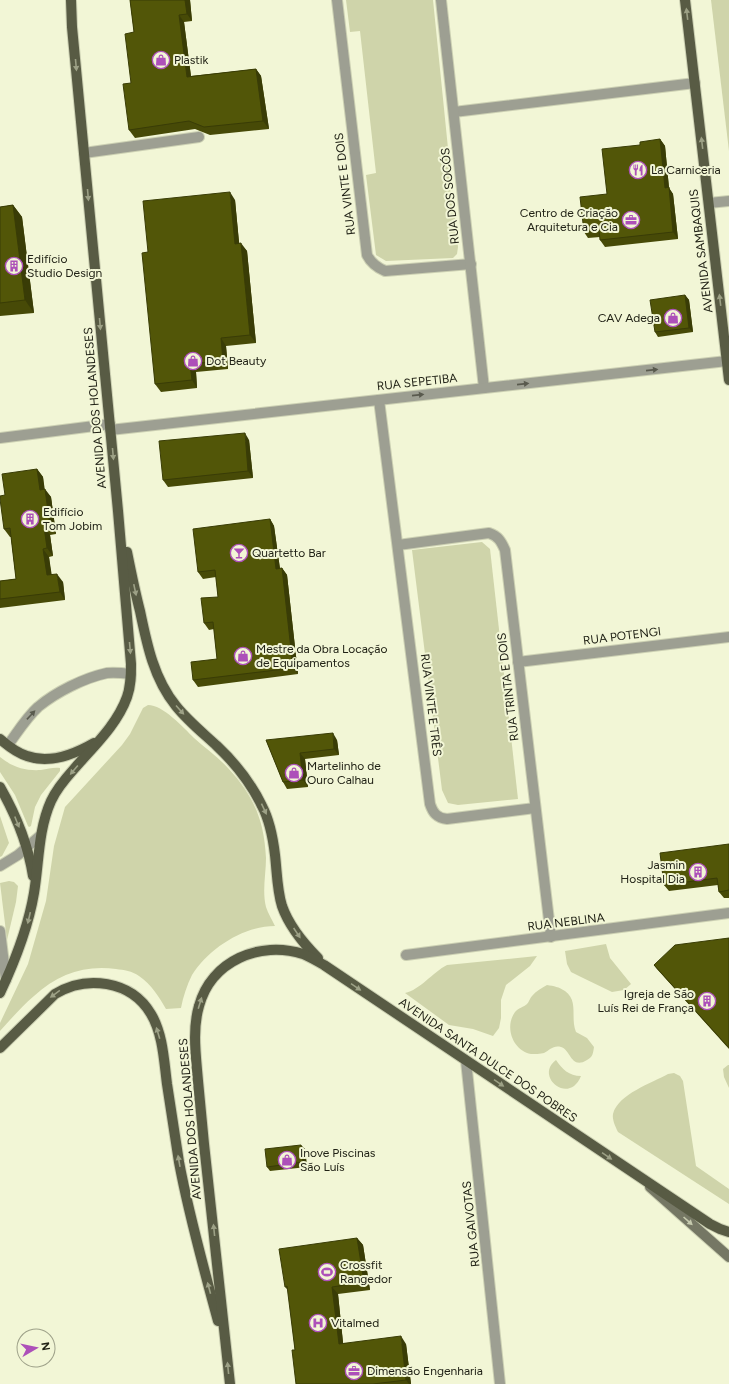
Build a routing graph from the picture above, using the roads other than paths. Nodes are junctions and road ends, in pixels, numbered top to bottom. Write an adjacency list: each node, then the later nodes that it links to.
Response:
1 (70, 0): 8 (main road, AVENIDA DOS HOLANDESES, one-way to 8)
2 (337, 0): 11 (street, RUA VINTE E DOIS)
3 (442, 0): 6 (street, RUA DOS SOCÓS)
4 (685, 0): 5 (main road, AVENIDA SAMBAQUIS, one-way to 4)
5 (695, 82): 6 (street); 10 (main road, AVENIDA SAMBAQUIS, one-way to 5)
6 (454, 112): 11 (street, RUA DOS SOCÓS)
7 (199, 137): 8 (street)
8 (84, 153): 16 (main road, AVENIDA DOS HOLANDESES, one-way to 16)
9 (729, 201): 10 (street)
10 (708, 203): 12 (main road, AVENIDA SAMBAQUIS, one-way to 10)
11 (471, 264): 14 (street, RUA DOS SOCÓS)
12 (727, 361): 13 (main road, AVENIDA SAMBAQUIS); 14 (street, RUA SEPETIBA, one-way to 12)
13 (729, 380)
14 (484, 388): 15 (street, RUA SEPETIBA, one-way to 14)
15 (379, 400): 16 (street, RUA SEPETIBA); 19 (street, RUA VINTE E TRÊS)
16 (110, 427): 17 (street, RUA SEPETIBA); 18 (main road, AVENIDA DOS HOLANDESES, one-way to 18)
17 (0, 438)
18 (118, 511): 22 (main road, AVENIDA DOS HOLANDESES, one-way to 22); 35 (main road, one-way to 35)
19 (398, 545): 21 (street, RUA TRINTA E DOIS); 26 (street, RUA VINTE E TRÊS)
20 (729, 636): 21 (street, RUA POTENGI)
21 (518, 662): 26 (street, RUA TRINTA E DOIS)
22 (131, 674): 23 (main road, AVENIDA DOS HOLANDESES); 24 (street, one-way to 22)
23 (99, 740): 24 (main road); 27 (main road, AVENIDA DOS HOLANDESES, one-way to 27)
24 (4, 742)
25 (0, 787): 28 (main road, one-way to 28)
26 (535, 808): 33 (street, RUA TRINTA E DOIS)
27 (41, 835): 28 (street); 30 (main road, AVENIDA DOS HOLANDESES)
28 (27, 848): 29 (street); 30 (main road)
29 (0, 866)
30 (34, 894): 36 (main road, AVENIDA DOS HOLANDESES, one-way to 36)
31 (729, 913): 33 (street, RUA NEBLINA)
32 (0, 931): 36 (street)
33 (551, 937): 34 (street, RUA NEBLINA)
34 (406, 955)
35 (324, 965): 39 (main road, AVENIDA SANTA DULCE DOS POBRES, one-way to 39); 43 (main road, AVENIDA DOS HOLANDESES, one-way to 35)
36 (6, 980): 37 (main road, AVENIDA DOS HOLANDESES)
37 (0, 993)
38 (0, 1048): 43 (main road, one-way to 38)
39 (466, 1061): 40 (main road, AVENIDA SANTA DULCE DOS POBRES, one-way to 40); 45 (street, RUA GAIVOTAS)
40 (638, 1177): 41 (main road, AVENIDA SANTA DULCE DOS POBRES); 42 (main road, AVENIDA SANTA DULCE DOS POBRES, one-way to 42)
41 (729, 1232)
42 (729, 1257)
43 (227, 1352): 44 (main road, AVENIDA DOS HOLANDESES, one-way to 43)
44 (230, 1384)
45 (500, 1384)

